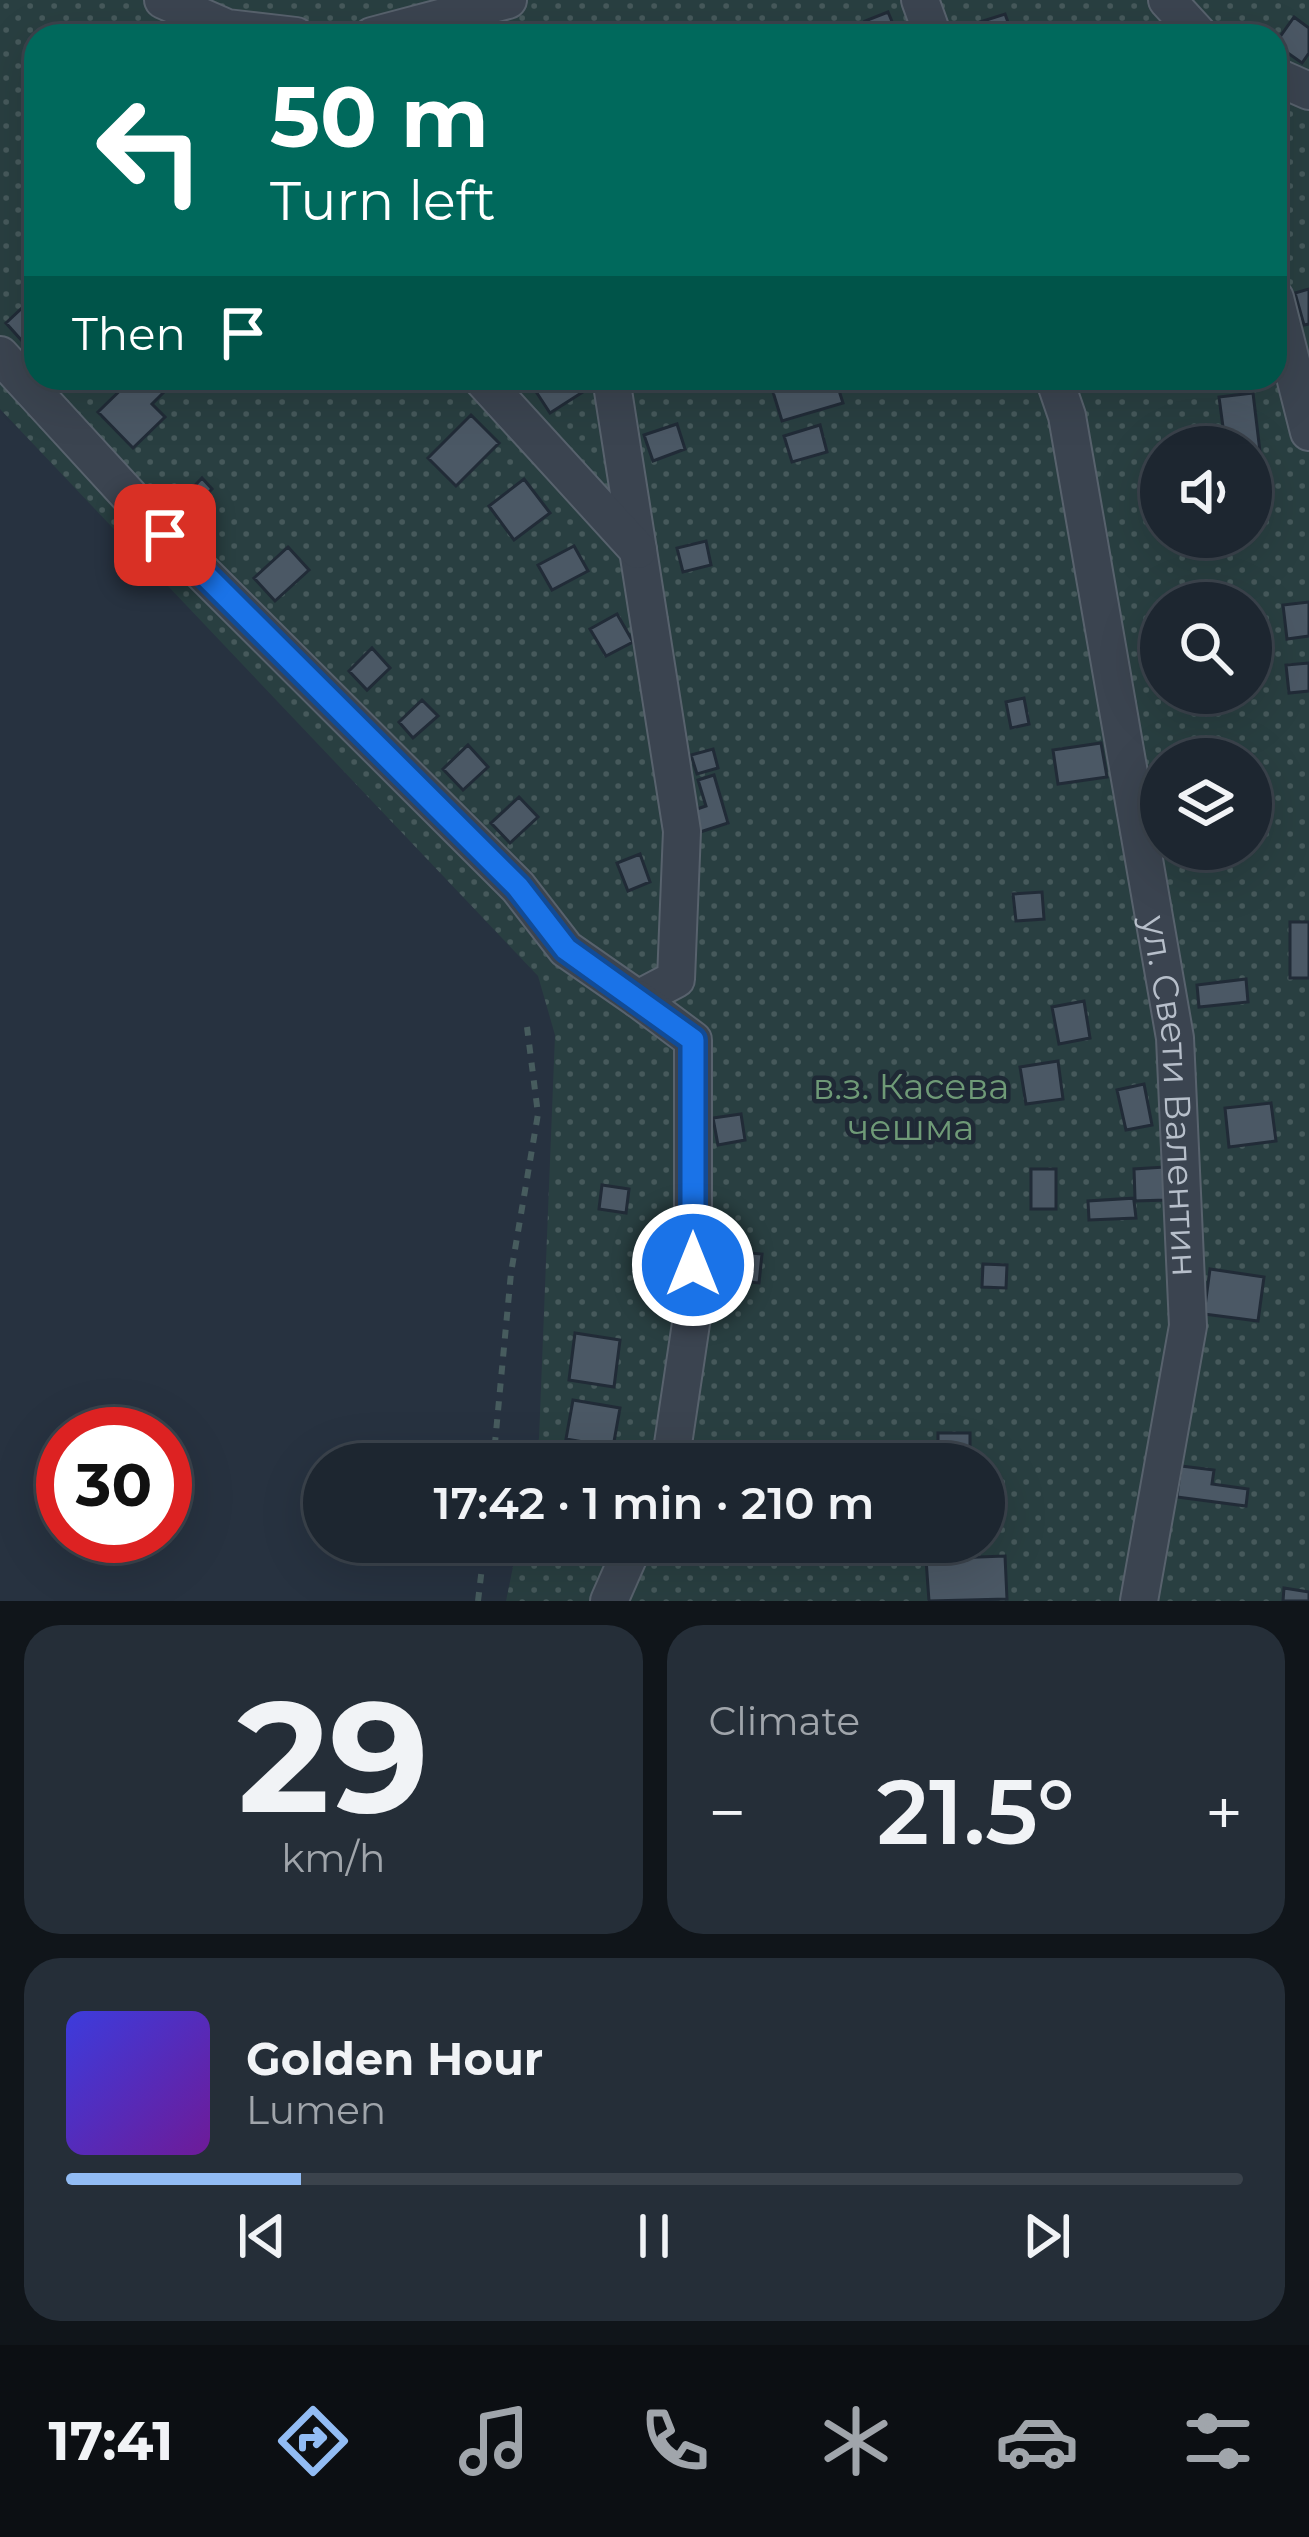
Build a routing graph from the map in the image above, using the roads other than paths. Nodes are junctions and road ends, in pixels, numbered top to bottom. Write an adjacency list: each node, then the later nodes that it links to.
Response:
1 (163, 0): 4 (street)
2 (508, 0): 5 (street)
3 (1167, 0): 6 (street)
4 (218, 24)
5 (417, 24)
6 (1189, 24)
7 (1287, 345): 14 (street)
8 (0, 355): 9 (street)
9 (24, 381)
10 (32, 390): 16 (street)
11 (493, 390): 15 (street)
12 (613, 390): 15 (street)
13 (1058, 390): 20 (street, ул. Свети Валентин)
14 (1309, 432)
15 (638, 550): 16 (street)
16 (638, 998): 17 (street)
17 (673, 1443)
18 (626, 1563): 19 (street)
19 (609, 1601)
20 (1139, 1601)

